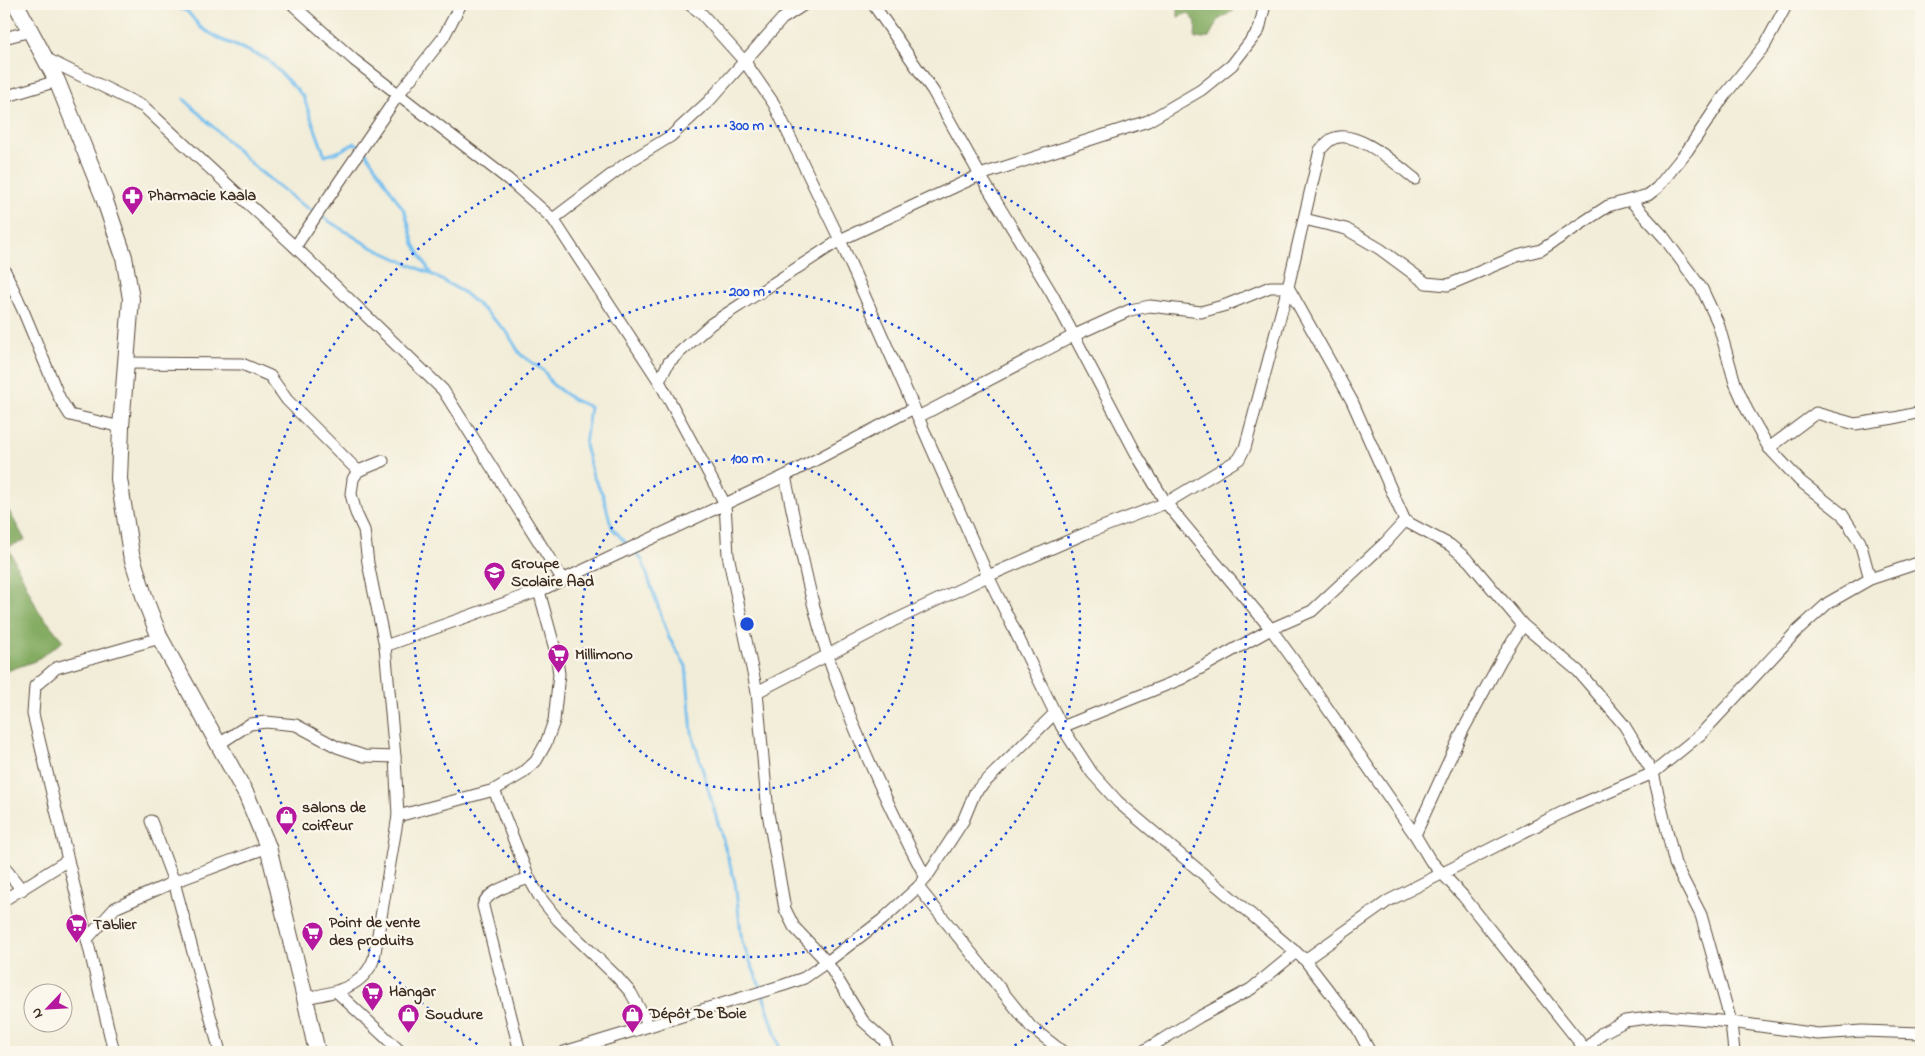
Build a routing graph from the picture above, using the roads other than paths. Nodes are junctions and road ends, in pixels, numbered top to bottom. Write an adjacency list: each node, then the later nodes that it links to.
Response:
1 (16, 4): 9 (highway)
2 (292, 4): 14 (street)
3 (461, 4): 14 (street)
4 (689, 4): 12 (street)
5 (805, 4): 12 (street)
6 (873, 4): 16 (street)
7 (1265, 4): 16 (street)
8 (1787, 4): 18 (street)
9 (31, 31): 10 (street); 11 (highway)
10 (4, 38)
11 (45, 58): 13 (highway); 22 (street)
12 (745, 62): 19 (street); 21 (street)
13 (57, 81): 15 (street); 26 (highway)
14 (398, 95): 19 (street); 22 (street)
15 (4, 97)
16 (980, 175): 21 (street); 25 (street)
17 (1415, 179): 20 (street)
18 (1631, 201): 20 (street); 31 (street)
19 (553, 219): 27 (street)
20 (1304, 219): 24 (street)
21 (840, 240): 27 (street); 28 (street)
22 (295, 247): 41 (street)
23 (4, 269): 30 (street)
24 (1288, 287): 25 (street); 35 (street); 37 (street)
25 (1075, 335): 28 (street); 35 (street)
26 (126, 363): 30 (highway); 33 (street)
27 (659, 381): 36 (street)
28 (916, 412): 34 (street); 39 (street)
29 (1921, 412): 31 (street)
30 (122, 427): 45 (highway)
31 (1770, 448): 40 (street)
32 (383, 461): 33 (street)
33 (358, 471): 46 (street)
34 (785, 476): 36 (street); 47 (street)
35 (1166, 503): 39 (street); 44 (street)
36 (725, 504): 41 (street); 48 (street)
37 (1406, 521): 43 (street); 44 (street)
38 (1921, 562): 40 (street)
39 (988, 576): 47 (street); 49 (street)
40 (1870, 579): 53 (street)
41 (564, 580): 42 (street)
42 (539, 591): 46 (street); 54 (street)
43 (1524, 625): 53 (street); 57 (street)
44 (1270, 629): 50 (street); 57 (street)
45 (160, 638): 51 (highway); 59 (street)
46 (385, 646): 52 (street)
47 (828, 655): 48 (street); 64 (street)
48 (757, 692): 69 (street)
49 (1055, 713): 50 (street); 64 (street)
50 (1062, 727): 68 (street)
51 (219, 744): 52 (street); 58 (highway)
52 (396, 757): 55 (street)
53 (1653, 773): 61 (street); 72 (street)
54 (494, 790): 55 (street); 62 (street)
55 (398, 816): 70 (street)
56 (151, 821): 63 (street)
57 (1415, 835): 61 (street)
58 (268, 847): 63 (street); 71 (highway)
59 (68, 860): 65 (street); 67 (street)
60 (4, 868): 65 (street)
61 (1442, 874): 68 (street); 75 (street)
62 (529, 878): 73 (street); 80 (street)
63 (174, 882): 67 (street); 77 (street)
64 (922, 882): 69 (street); 83 (street)
65 (22, 890): 66 (street)
66 (4, 900)
67 (87, 939): 76 (street)
68 (1301, 956): 84 (street); 85 (street)
69 (827, 962): 73 (street); 82 (street)
70 (337, 992): 71 (street); 79 (street)
71 (306, 998): 78 (highway)
72 (1731, 1022): 74 (street); 75 (street); 86 (street)
73 (649, 1026): 81 (street)
74 (1921, 1033)
75 (1585, 1051)
76 (114, 1052)
77 (220, 1052)
78 (317, 1052)
79 (401, 1052)
80 (520, 1052)
81 (564, 1052)
82 (889, 1052)
83 (1063, 1052)
84 (1142, 1052)
85 (1370, 1052)
86 (1734, 1052)

